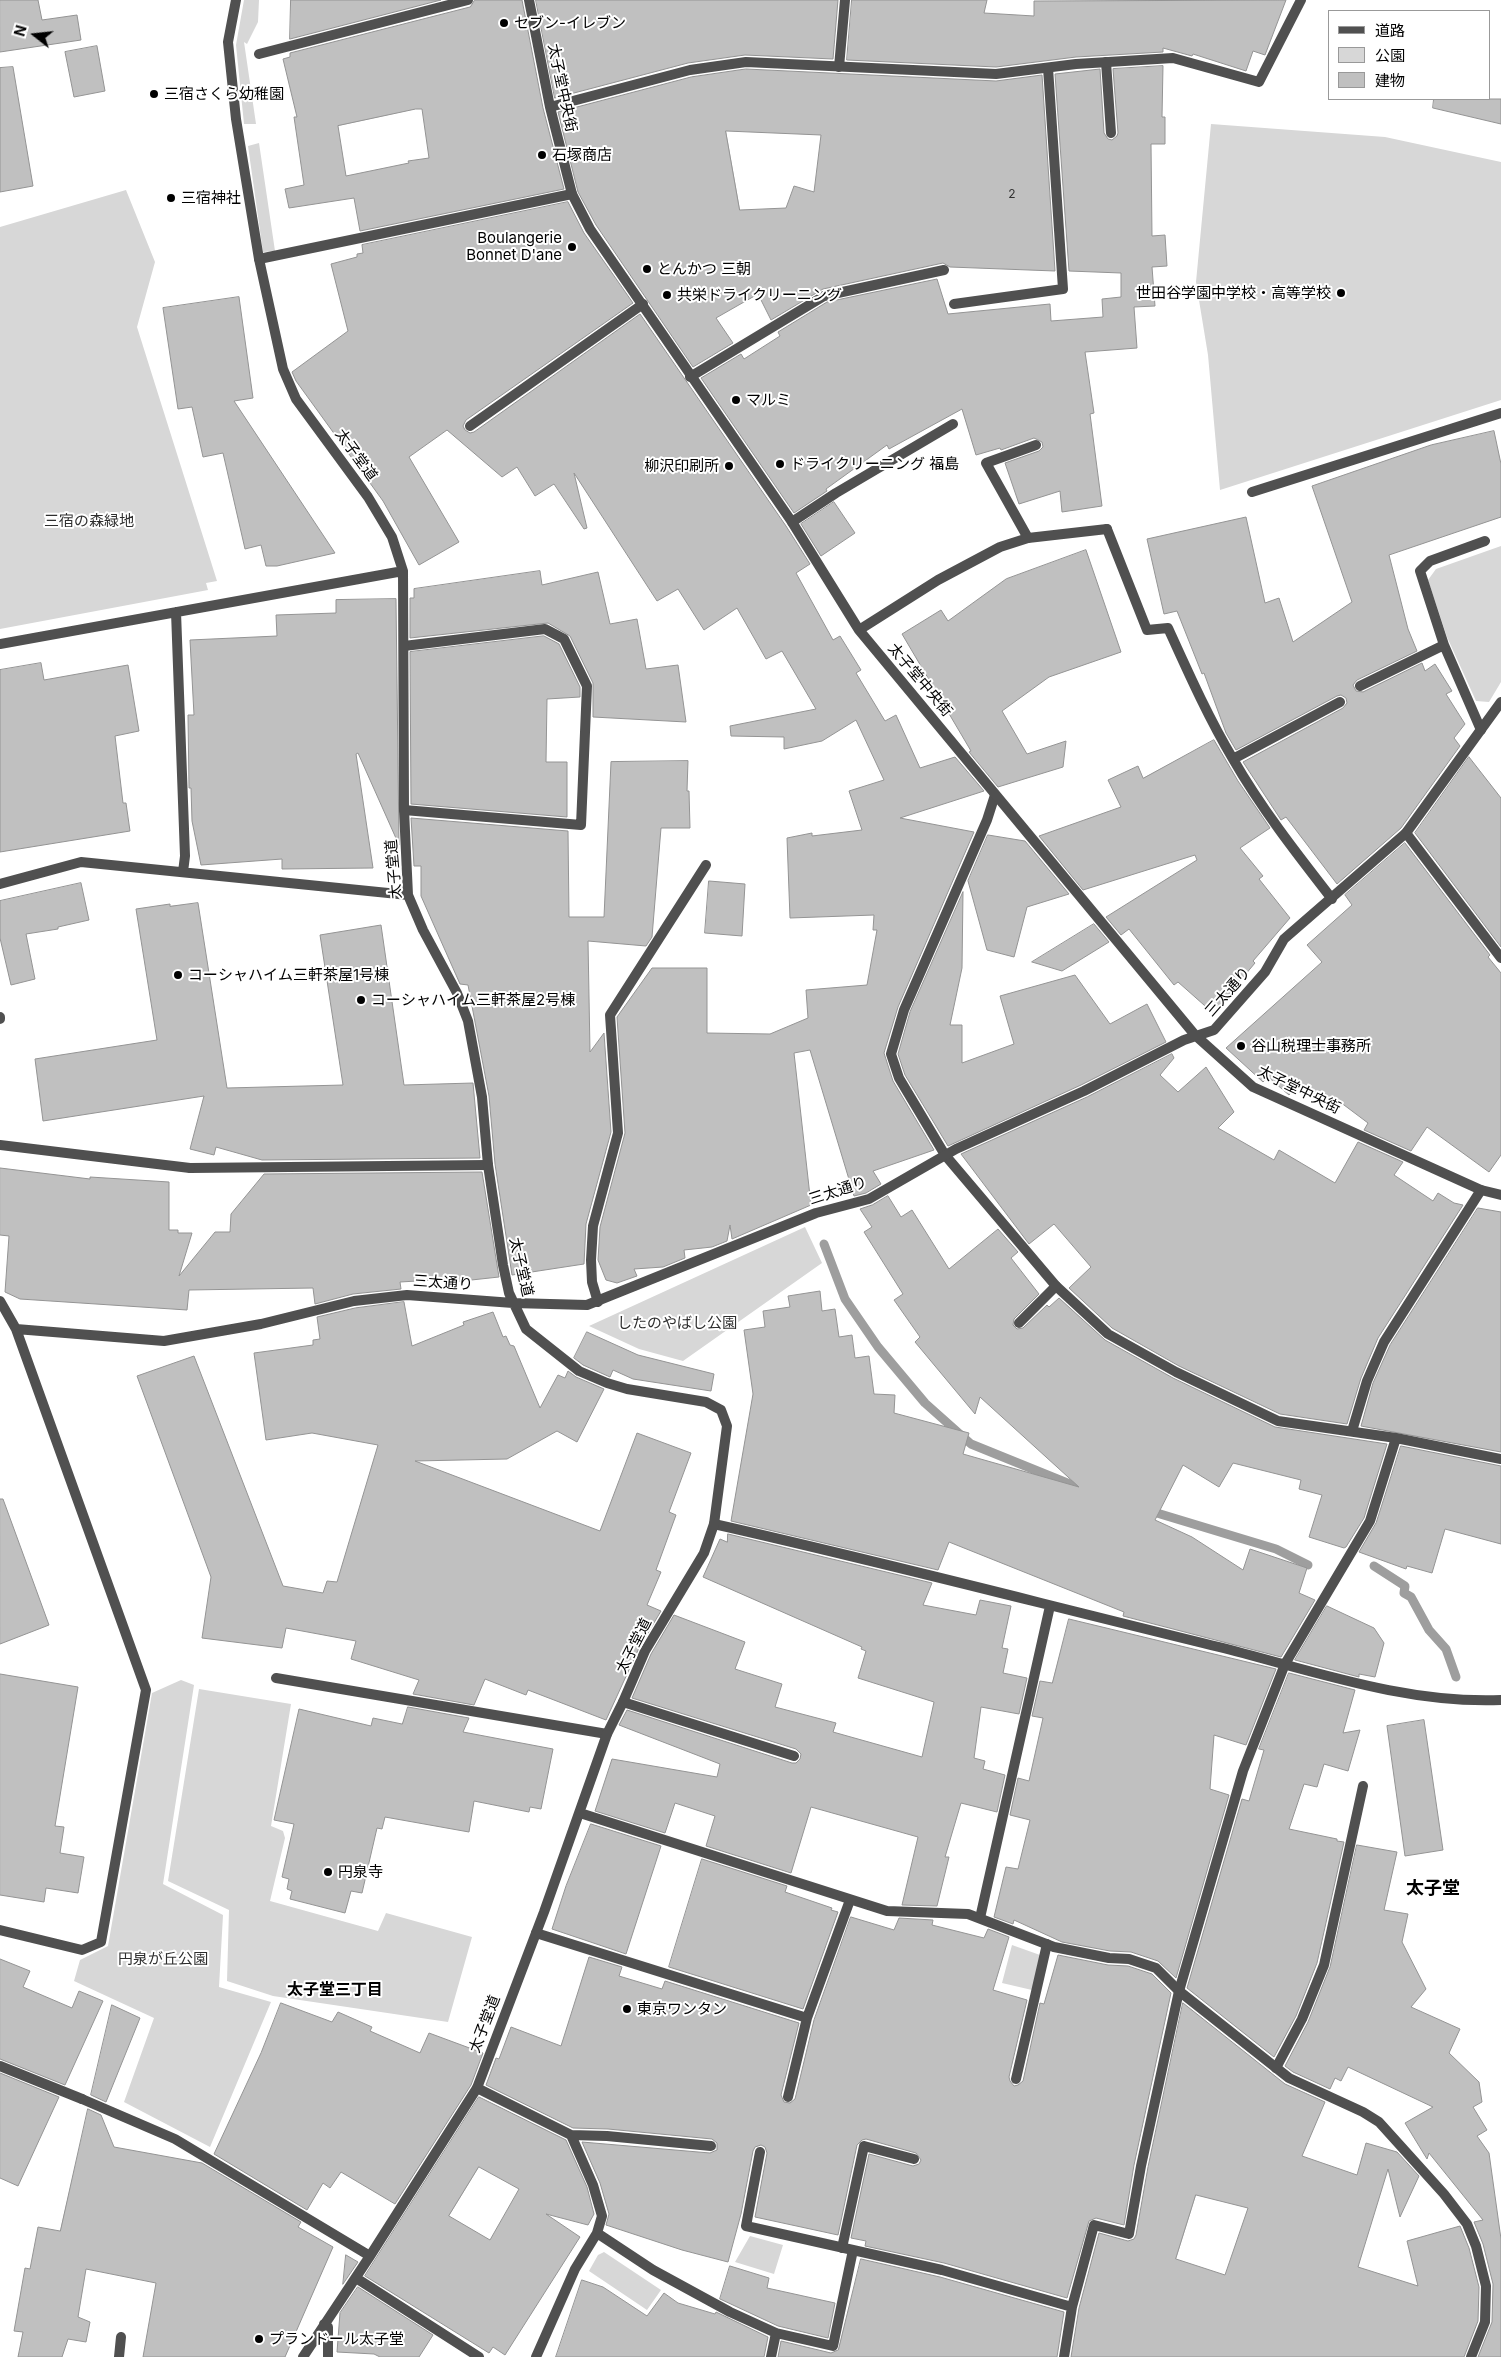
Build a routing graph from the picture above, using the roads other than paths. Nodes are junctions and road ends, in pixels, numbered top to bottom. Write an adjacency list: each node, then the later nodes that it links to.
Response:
1 (236, 0): 13 (street, 太子堂道)
2 (468, 0): 6 (street)
3 (528, 0): 10 (street, 太子堂中央街)
4 (845, 0): 8 (street)
5 (1301, 0): 7 (street)
6 (258, 54)
7 (1106, 62): 9 (street); 11 (street)
8 (839, 67): 9 (street); 10 (street)
9 (1048, 68): 16 (street)
10 (550, 107): 12 (street, 太子堂中央街)
11 (1111, 133)
12 (572, 194): 13 (street); 15 (street, 太子堂中央街)
13 (259, 259): 26 (street, 太子堂道)
14 (944, 270): 17 (street)
15 (643, 304): 17 (street, 太子堂中央街); 20 (street)
16 (954, 304)
17 (690, 377): 23 (street, 太子堂中央街)
18 (1501, 413): 22 (street)
19 (953, 424): 23 (street)
20 (470, 426)
21 (1036, 445): 24 (street)
22 (1252, 492)
23 (792, 522): 28 (street, 太子堂中央街)
24 (1028, 538): 28 (street); 36 (street)
25 (1485, 541): 30 (street)
26 (403, 571): 27 (street); 31 (street, 太子堂道)
27 (176, 612): 29 (street); 41 (street)
28 (859, 630): 37 (street, 太子堂中央街)
29 (0, 644)
30 (1444, 645): 32 (street); 35 (street)
31 (404, 646): 38 (street, 太子堂道); 38 (street)
32 (1360, 686)
33 (1340, 702): 36 (street)
34 (1501, 702): 35 (street, 三太通り)
35 (1481, 730): 39 (street, 三太通り)
36 (1233, 759): 44 (street)
37 (995, 795): 46 (street, 太子堂中央街); 48 (street)
38 (404, 810): 43 (street, 太子堂道)
39 (1406, 833): 44 (street, 三太通り); 45 (street)
40 (706, 864): 54 (street)
41 (183, 872): 42 (street); 43 (street)
42 (0, 884)
43 (408, 895): 49 (street, 太子堂道)
44 (1332, 899): 46 (street, 三太通り)
45 (1501, 958)
46 (1195, 1035): 48 (street, 三太通り); 50 (street, 太子堂中央街)
47 (0, 1145): 49 (street)
48 (946, 1155): 52 (street); 54 (street, 三太通り)
49 (488, 1165): 55 (street, 太子堂道)
50 (1481, 1190): 51 (street, 太子堂中央街); 58 (street)
51 (1501, 1195)
52 (1056, 1286): 56 (street); 58 (street)
53 (0, 1300): 57 (street)
54 (598, 1302): 55 (street, 三太通り)
55 (513, 1303): 57 (street, 三太通り); 61 (street, 太子堂道)
56 (1018, 1323)
57 (16, 1329): 73 (street)
58 (1352, 1432): 59 (street)
59 (1396, 1438): 60 (street); 63 (street)
60 (1501, 1459)
61 (714, 1524): 62 (street); 66 (street, 太子堂道)
62 (1050, 1606): 63 (street); 72 (street)
63 (1285, 1664): 65 (street); 76 (street)
64 (276, 1678): 67 (street)
65 (1501, 1700)
66 (623, 1702): 67 (street, 太子堂道); 68 (street)
67 (607, 1734): 70 (street, 太子堂道)
68 (794, 1756)
69 (1363, 1786): 79 (street)
70 (580, 1812): 71 (street); 74 (street, 太子堂道)
71 (850, 1900): 72 (street); 77 (street)
72 (980, 1918): 75 (street)
73 (0, 1930)
74 (536, 1933): 77 (street); 81 (street, 太子堂道)
75 (1047, 1944): 76 (street); 80 (street)
76 (1179, 1991): 79 (street); 92 (street)
77 (807, 2018): 82 (street)
78 (0, 2066): 90 (street)
79 (1276, 2068): 103 (street)
80 (1016, 2079)
81 (477, 2088): 83 (street); 90 (street, 太子堂道)
82 (788, 2096)
83 (571, 2135): 84 (street); 87 (street)
84 (711, 2146)
85 (760, 2152): 88 (street)
86 (914, 2159): 88 (street)
87 (597, 2233): 94 (street); 100 (street)
88 (842, 2248): 89 (street)
89 (853, 2250): 92 (street); 94 (street)
90 (370, 2256): 91 (street, 太子堂道)
91 (356, 2278): 93 (street, 太子堂道); 99 (street)
92 (1072, 2307): 102 (street)
93 (324, 2324): 97 (street, 太子堂道); 98 (street)
94 (776, 2333): 101 (street)
95 (121, 2336): 96 (street)
96 (119, 2357)
97 (303, 2357)
98 (328, 2357)
99 (479, 2357)
100 (536, 2357)
101 (771, 2357)
102 (1064, 2357)
103 (1471, 2357)

